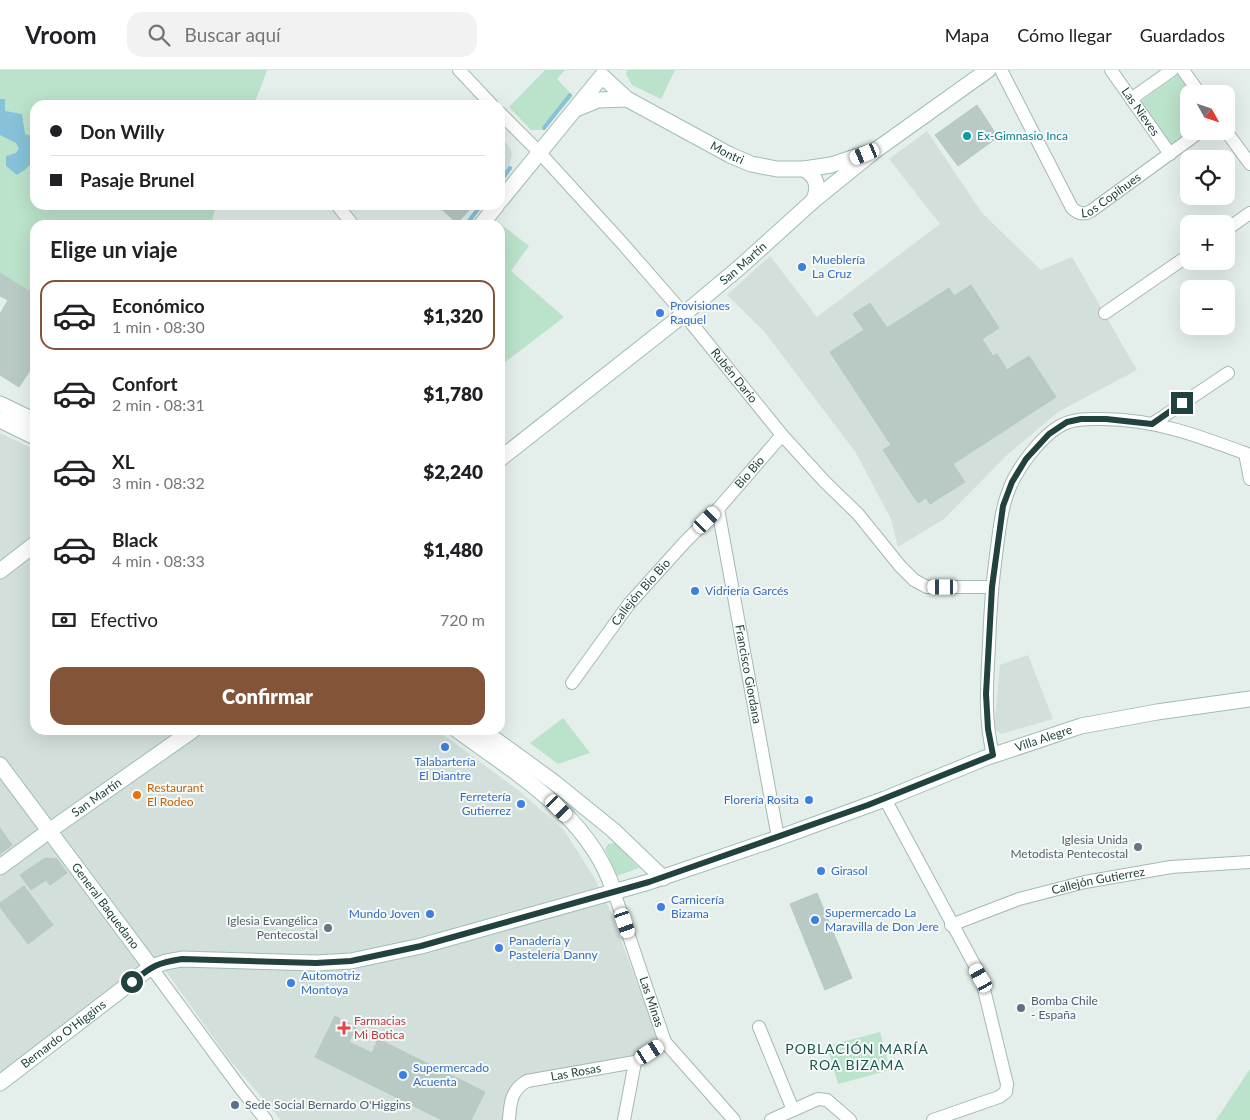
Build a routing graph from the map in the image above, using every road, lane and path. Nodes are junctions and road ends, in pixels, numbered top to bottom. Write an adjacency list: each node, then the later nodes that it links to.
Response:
1 (459, 70): 11 (street)
2 (988, 70): 16 (main road, San Martín)
3 (1001, 70): 18 (street, Los Copihues)
4 (1111, 70): 10 (street, Las Nieves)
5 (1172, 70): 10 (street)
6 (1183, 70): 8 (street)
7 (602, 72): 9 (main road, Montri); 12 (main road)
8 (1194, 85)
9 (627, 99): 12 (main road); 20 (main road, Montri)
10 (1131, 99): 18 (street, Las Nieves)
11 (487, 100)
12 (575, 109): 17 (main road)
13 (505, 118): 17 (street, Rubén Darío)
14 (1189, 140): 18 (street, Los Copihues)
15 (1233, 140): 19 (street)
16 (876, 150): 20 (main road, Montri); 22 (main road, San Martín)
17 (539, 152): 21 (main road); 31 (street, Rubén Darío)
18 (1170, 154)
19 (1250, 164)
20 (804, 169): 22 (main road)
21 (505, 195)
22 (813, 201): 31 (main road, San Martín)
23 (341, 210): 26 (street)
24 (493, 210): 27 (main road)
25 (1250, 213): 28 (street)
26 (349, 220)
27 (485, 220)
28 (1235, 224)
29 (1180, 261): 30 (street)
30 (1105, 313)
31 (684, 314): 38 (street, Rubén Darío); 40 (main road, San Martín)
32 (1228, 373): 36 (street)
33 (0, 404): 34 (main road)
34 (30, 419)
35 (0, 420): 37 (main road)
36 (1152, 424): 39 (street); 45 (street)
37 (30, 435)
38 (782, 435): 42 (street, Bio Bio); 45 (street, Rubén Darío)
39 (1247, 454): 41 (street)
40 (505, 455)
41 (1250, 479)
42 (718, 509): 46 (street, Callejón Bio Bio); 56 (street, Francisco Giordana)
43 (30, 548): 44 (main road)
44 (0, 571)
45 (992, 587): 51 (street)
46 (572, 683)
47 (1250, 699): 51 (main road, Villa Alegre)
48 (186, 735): 55 (main road, San Martín)
49 (464, 735): 57 (main road)
50 (489, 735): 54 (main road)
51 (993, 755): 53 (main road, Villa Alegre)
52 (0, 765): 55 (main road, General Baquedano)
53 (885, 799): 56 (main road, Villa Alegre); 62 (street)
54 (613, 830): 57 (main road); 60 (main road)
55 (49, 831): 59 (main road, San Martín); 63 (main road, General Baquedano)
56 (778, 838): 60 (main road, Villa Alegre)
57 (592, 847): 61 (main road)
58 (1250, 862): 62 (street, Callejón Gutierrez)
59 (0, 867)
60 (663, 878): 61 (main road, Villa Alegre)
61 (614, 892): 63 (main road, Villa Alegre); 65 (street, Las Minas)
62 (951, 925): 69 (street)
63 (151, 967): 67 (main road, Bernardo O'Higgins); 70 (street, General Baquedano)
64 (759, 1027): 68 (street)
65 (665, 1042): 66 (street, Las Rosas); 73 (street, Las Minas)
66 (635, 1062): 71 (street, Las Rosas); 72 (street)
67 (0, 1083)
68 (794, 1110): 74 (street); 75 (street)
69 (949, 1118): 76 (street)
70 (266, 1120)
71 (509, 1120)
72 (624, 1120)
73 (734, 1120)
74 (771, 1120)
75 (850, 1120)
76 (933, 1120)

